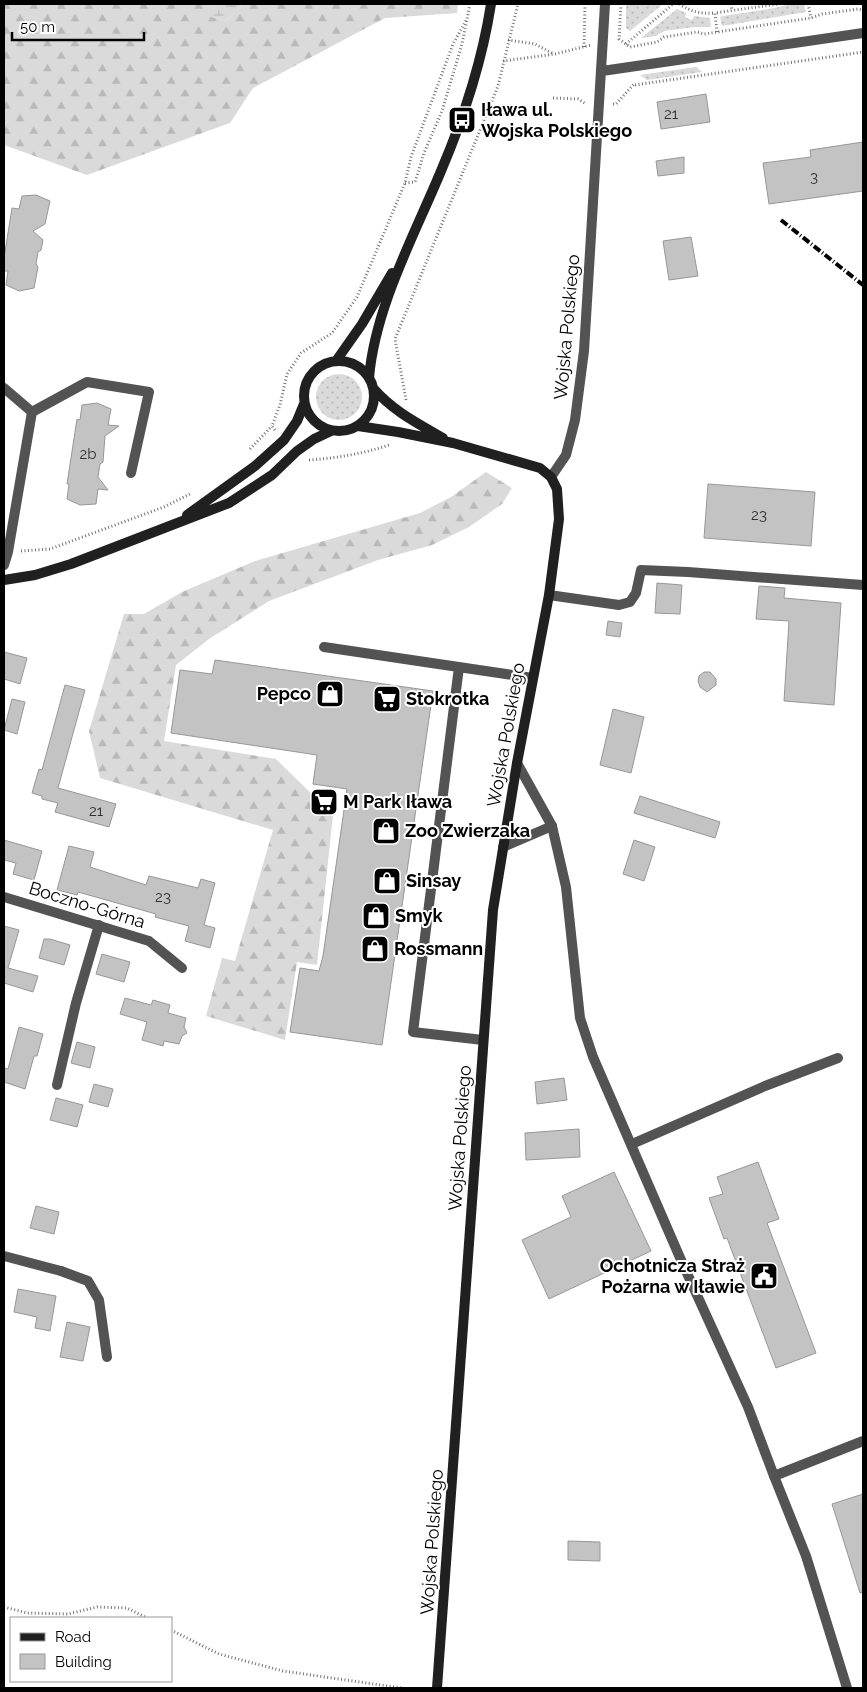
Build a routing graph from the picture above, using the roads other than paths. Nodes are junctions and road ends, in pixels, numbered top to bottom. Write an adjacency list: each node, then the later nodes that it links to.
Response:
1 (491, 4): 5 (street)
2 (605, 4): 4 (street, Wojska Polskiego)
3 (863, 32): 4 (street)
4 (602, 71): 15 (street, Wojska Polskiego)
5 (403, 255): 6 (street); 7 (street)
6 (336, 361): 7 (street); 9 (street)
7 (371, 383): 11 (street); 13 (street)
8 (4, 388): 10 (street)
9 (304, 404): 12 (street); 16 (street)
10 (32, 412): 14 (street); 17 (street)
11 (358, 426): 12 (street); 13 (street)
12 (331, 431): 16 (street)
13 (453, 443): 15 (street)
14 (131, 473)
15 (551, 477): 20 (street, Wojska Polskiego)
16 (176, 523): 18 (street)
17 (4, 565)
18 (4, 580)
19 (863, 585): 20 (street)
20 (549, 595): 23 (street, Wojska Polskiego)
21 (324, 646): 22 (street)
22 (458, 667): 23 (street); 30 (street)
23 (533, 678): 24 (street, Wojska Polskiego)
24 (517, 763): 25 (street); 26 (street, Wojska Polskiego)
25 (552, 826): 26 (street); 33 (street)
26 (503, 847): 30 (street, Wojska Polskiego)
27 (4, 897): 28 (street, Boczno-Górna)
28 (99, 925): 29 (street, Boczno-Górna); 32 (street)
29 (182, 968)
30 (483, 1040): 38 (street, Wojska Polskiego)
31 (838, 1058): 33 (street)
32 (57, 1084)
33 (632, 1144): 37 (street)
34 (4, 1256): 35 (street)
35 (107, 1357)
36 (863, 1441): 37 (street)
37 (774, 1476): 39 (street)
38 (436, 1688)
39 (846, 1688)

